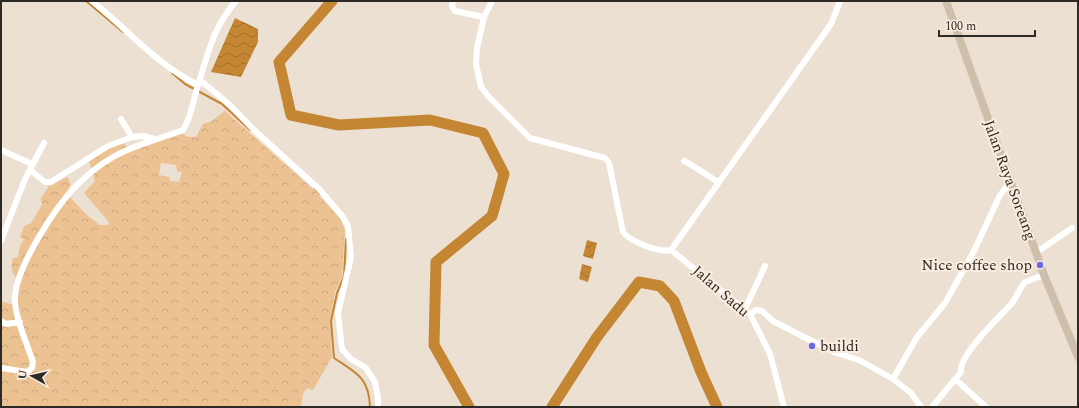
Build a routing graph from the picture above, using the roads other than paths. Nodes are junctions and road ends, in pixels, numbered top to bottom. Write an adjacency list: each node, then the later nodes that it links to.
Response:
1 (92, 1): 8 (street)
2 (236, 1): 8 (street)
3 (453, 1): 7 (street)
4 (492, 1): 7 (street)
5 (840, 1): 17 (street)
6 (946, 1): 16 (main road, Jalan Raya Soreang)
7 (484, 17): 20 (street)
8 (198, 84): 11 (street); 32 (street)
9 (121, 119): 10 (street)
10 (132, 137): 11 (street); 15 (street)
11 (154, 139): 27 (street)
12 (44, 143): 15 (street)
13 (1, 150): 15 (street)
14 (684, 162): 17 (street)
15 (31, 167): 19 (street)
16 (1011, 181): 21 (main road, Jalan Raya Soreang); 30 (street)
17 (718, 182): 20 (street)
18 (1072, 228): 21 (street)
19 (1, 241)
20 (671, 250): 24 (street, Jalan Sadu)
21 (1037, 252): 23 (main road, Jalan Raya Soreang)
22 (765, 266): 24 (street)
23 (1044, 275): 28 (main road, Jalan Raya Soreang); 31 (street)
24 (745, 309): 25 (street, Jalan Sadu)
25 (750, 314): 30 (street); 33 (street, Jalan Sadu)
26 (1, 321): 27 (street)
27 (20, 322): 29 (street)
28 (1078, 357)
29 (1, 368)
30 (893, 379): 34 (street)
31 (955, 379): 35 (street); 36 (street)
32 (378, 407)
33 (784, 407)
34 (921, 407)
35 (932, 407)
36 (986, 407)

